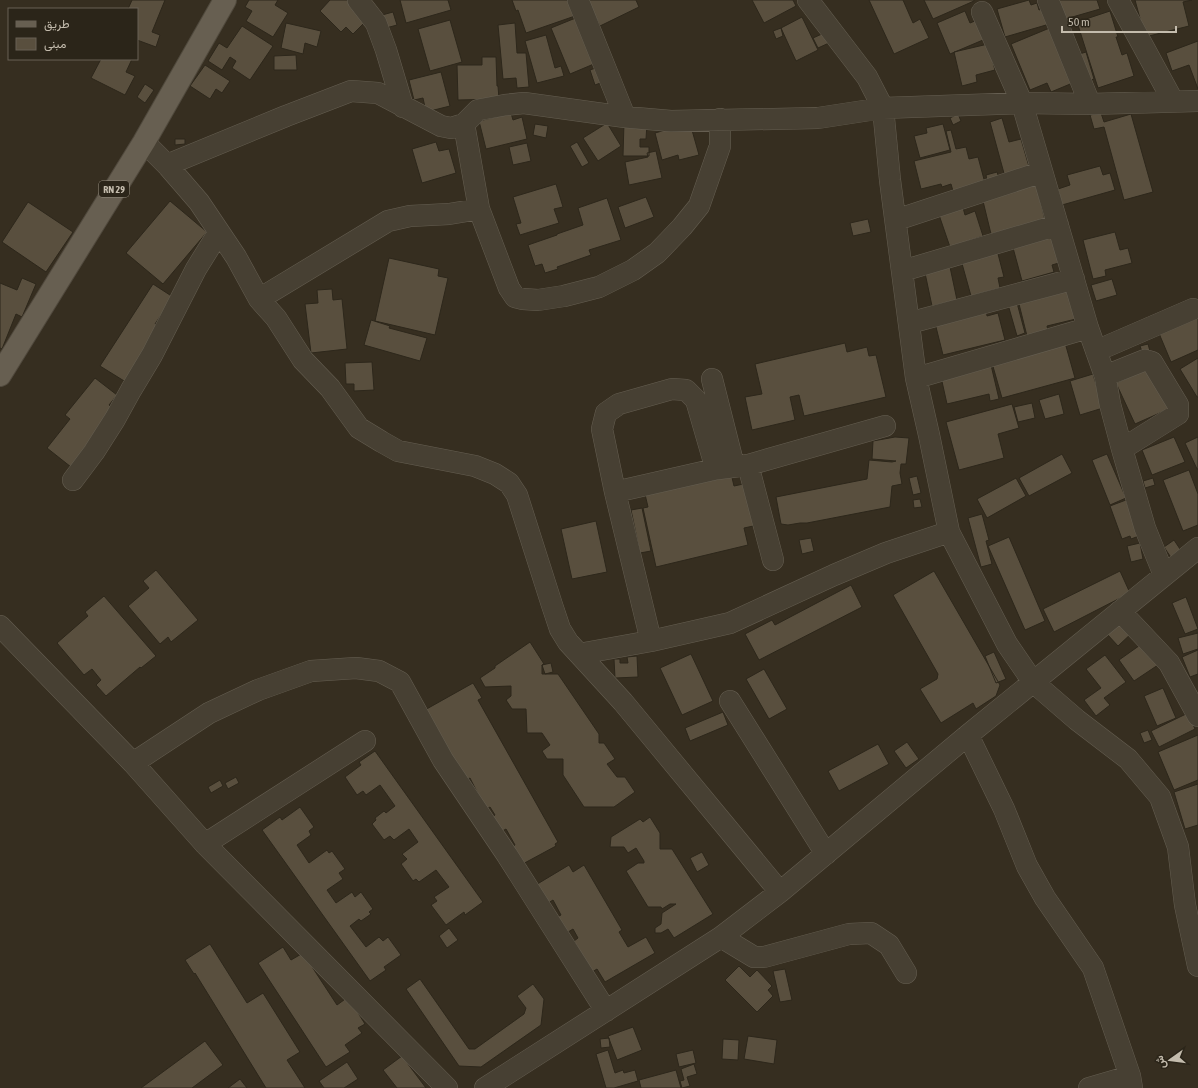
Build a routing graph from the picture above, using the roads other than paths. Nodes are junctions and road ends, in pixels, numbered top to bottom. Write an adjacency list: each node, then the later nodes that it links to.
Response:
1 (225, 0): 17 (main road, RN 29 / RN 29)
2 (358, 0): 12 (street)
3 (578, 0): 14 (street)
4 (808, 0): 13 (street)
5 (1048, 0): 11 (street)
6 (1118, 0): 8 (street)
7 (982, 12): 10 (street)
8 (1173, 101): 9 (street); 11 (street)
9 (1198, 101)
10 (1022, 103): 11 (street); 13 (street); 19 (street)
11 (1090, 104)
12 (403, 107): 16 (street); 18 (street)
13 (883, 108): 15 (street); 21 (street)
14 (625, 117): 15 (street); 16 (street)
15 (720, 119): 20 (street)
16 (464, 124): 20 (street)
17 (144, 142): 18 (street); 31 (main road, RN 29 / RN 29)
18 (167, 165): 23 (street)
19 (1042, 172): 21 (street); 22 (street)
20 (479, 209): 26 (street)
21 (896, 220): 24 (street)
22 (1058, 225): 24 (street); 25 (street)
23 (219, 232): 26 (street); 38 (street)
24 (902, 271): 28 (street)
25 (1074, 279): 28 (street); 29 (street)
26 (259, 299): 47 (street)
27 (1193, 309): 30 (street)
28 (909, 323): 33 (street)
29 (1088, 328): 30 (street); 33 (street)
30 (1096, 351): 32 (street)
31 (0, 375)
32 (1105, 376): 36 (street); 36 (street)
33 (916, 378): 40 (street)
34 (712, 379): 37 (street)
35 (885, 426): 37 (street)
36 (1122, 449): 43 (street)
37 (733, 467): 39 (street); 39 (street); 42 (street)
38 (73, 480)
39 (615, 492): 46 (street)
40 (949, 532): 46 (street); 48 (street)
41 (1198, 548): 43 (street)
42 (773, 560)
43 (1164, 575): 44 (street)
44 (1120, 611): 48 (street); 50 (street)
45 (0, 626): 53 (street)
46 (651, 641): 47 (street)
47 (579, 654): 56 (street)
48 (1033, 682): 51 (street); 58 (street)
49 (730, 702): 55 (street)
50 (1198, 716)
51 (968, 735): 55 (street); 62 (street)
52 (365, 740): 54 (street)
53 (133, 763): 54 (street); 60 (street)
54 (205, 844): 63 (street)
55 (826, 854): 56 (street)
56 (780, 892): 57 (street)
57 (721, 937): 59 (street); 60 (street)
58 (1198, 966)
59 (906, 973)
60 (606, 1011): 61 (street)
61 (511, 1082): 64 (street)
62 (1131, 1082): 65 (street)
63 (447, 1088)
64 (485, 1088)
65 (1089, 1088)

